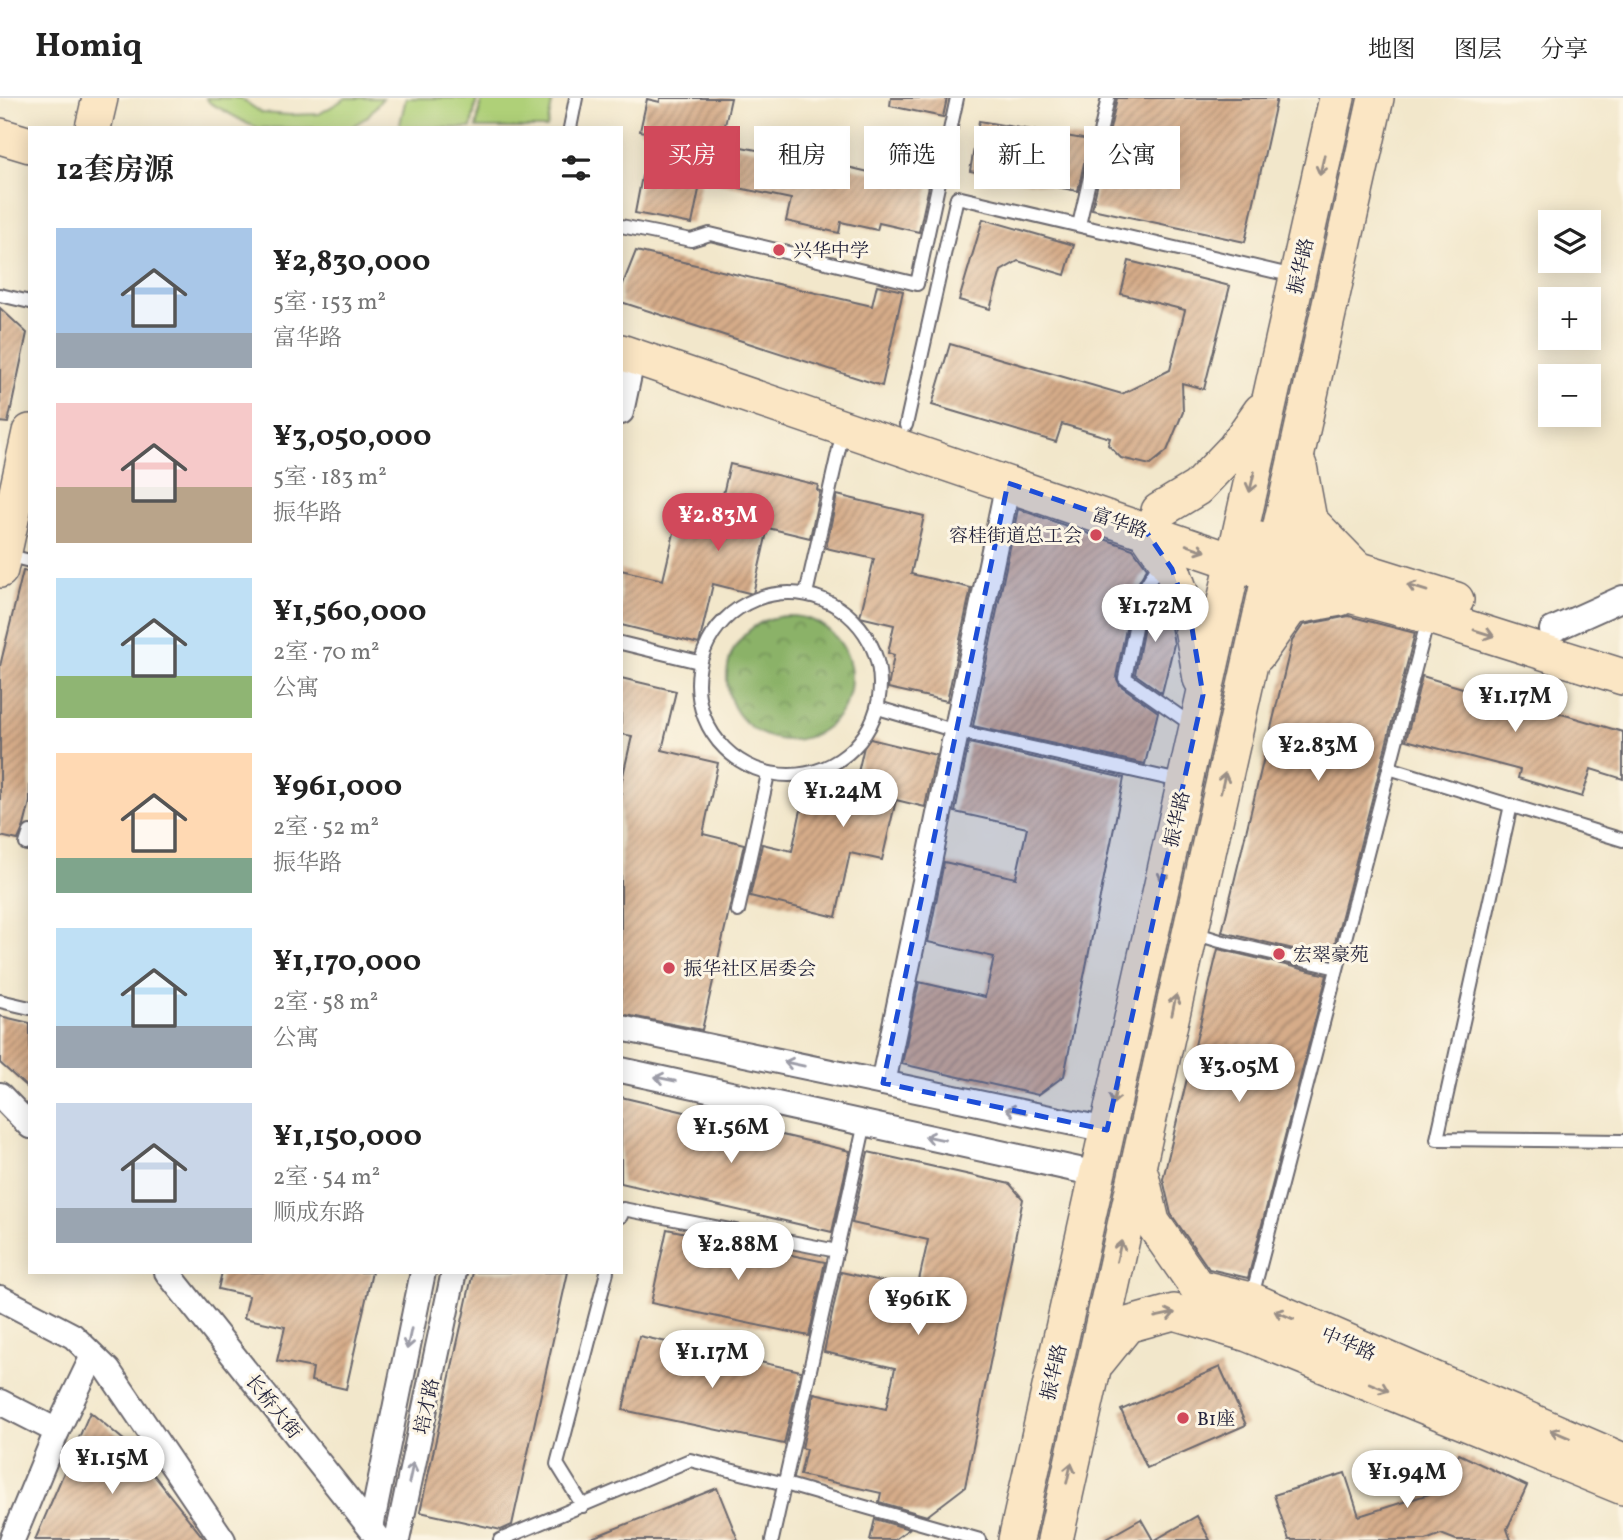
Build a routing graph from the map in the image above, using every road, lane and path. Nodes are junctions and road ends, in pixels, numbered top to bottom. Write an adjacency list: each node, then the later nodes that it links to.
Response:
1 (100, 98): 7 (street)
2 (576, 98): 8 (lane)
3 (957, 98): 12 (lane)
4 (1108, 98): 11 (lane)
5 (1337, 98): 13 (street, 振华路, one-way to 13)
6 (1376, 98): 22 (street, 振华路)
7 (93, 126)
8 (570, 126)
9 (0, 136): 10 (street)
10 (28, 144)
11 (1079, 225): 13 (lane); 19 (lane)
12 (623, 226)
13 (1297, 276): 18 (street, 振华路)
14 (0, 295): 15 (lane)
15 (28, 302)
16 (625, 346): 17 (street); 19 (street, 富华路); 20 (street, 富华路)
17 (623, 379)
18 (1271, 396): 24 (street); 25 (street, 振华路, one-way to 25)
19 (906, 425): 24 (street, 富华路)
20 (844, 427): 23 (street, 富华路); 29 (lane)
21 (28, 446): 27 (street)
22 (1296, 455): 26 (street, 振华路); 28 (street)
23 (1008, 483): 24 (street, 富华路); 40 (street)
24 (1156, 533): 25 (street, 富华路); 39 (street); 39 (lane)
25 (1237, 548): 26 (street, 富华路); 39 (street, 振华路)
26 (1273, 559): 28 (street, 富华路); 36 (street, 振华路)
27 (11, 562)
28 (1354, 582): 31 (street, 富华路); 32 (street, 富华路, one-way to 28); 36 (street)
29 (806, 594): 35 (lane); 38 (lane)
30 (1623, 598): 32 (street)
31 (1429, 616): 37 (street, 富华路, one-way to 37); 41 (lane)
32 (1552, 630): 34 (street, 富华路)
33 (623, 643): 35 (lane)
34 (1623, 652)
35 (699, 662): 42 (lane)
36 (1249, 666): 47 (street, 振华路, one-way to 36)
37 (1623, 677)
38 (878, 708): 40 (lane); 42 (lane)
39 (1200, 711): 43 (street, 振华路)
40 (956, 731): 43 (lane); 53 (street)
41 (1389, 768): 44 (lane); 48 (lane)
42 (768, 774): 46 (lane)
43 (1184, 782): 57 (street, 振华路, one-way to 57)
44 (1511, 805): 45 (lane); 58 (lane)
45 (1623, 840)
46 (738, 911)
47 (1190, 932): 48 (lane); 59 (street, 振华路, one-way to 47)
48 (1338, 968): 68 (lane)
49 (0, 1001): 50 (lane)
50 (28, 1008)
51 (623, 1028): 53 (street, one-way to 51)
52 (623, 1070): 55 (street, one-way to 52)
53 (883, 1083): 57 (street, one-way to 53)
54 (0, 1095): 56 (street)
55 (864, 1123): 60 (street, one-way to 55); 62 (lane)
56 (28, 1124)
57 (1107, 1130): 60 (street, 振华路)
58 (1623, 1141)
59 (1139, 1166): 68 (street, 中华路); 70 (street, 振华路, one-way to 59)
60 (1097, 1174): 84 (street, 振华路)
61 (623, 1209): 62 (lane)
62 (836, 1251): 74 (lane)
63 (169, 1274): 77 (street, 长桥大街)
64 (423, 1274): 77 (street, 培才路, one-way to 77)
65 (454, 1274): 80 (street, 培才路, one-way to 65)
66 (606, 1274): 76 (lane)
67 (0, 1298): 69 (street)
68 (1251, 1300): 73 (street, 中华路, one-way to 68)
69 (93, 1356): 72 (street); 79 (street)
70 (1094, 1366): 75 (street, 中华路, one-way to 75); 85 (street, 振华路, one-way to 70)
71 (0, 1402): 72 (street)
72 (57, 1431): 78 (street)
73 (1623, 1461)
74 (785, 1484): 76 (lane); 82 (lane); 83 (lane)
75 (1623, 1487)
76 (583, 1506): 81 (lane)
77 (375, 1534)
78 (12, 1540)
79 (223, 1540)
80 (397, 1540)
81 (500, 1540)
82 (772, 1540)
83 (980, 1540)
84 (1016, 1540)
85 (1055, 1540)

